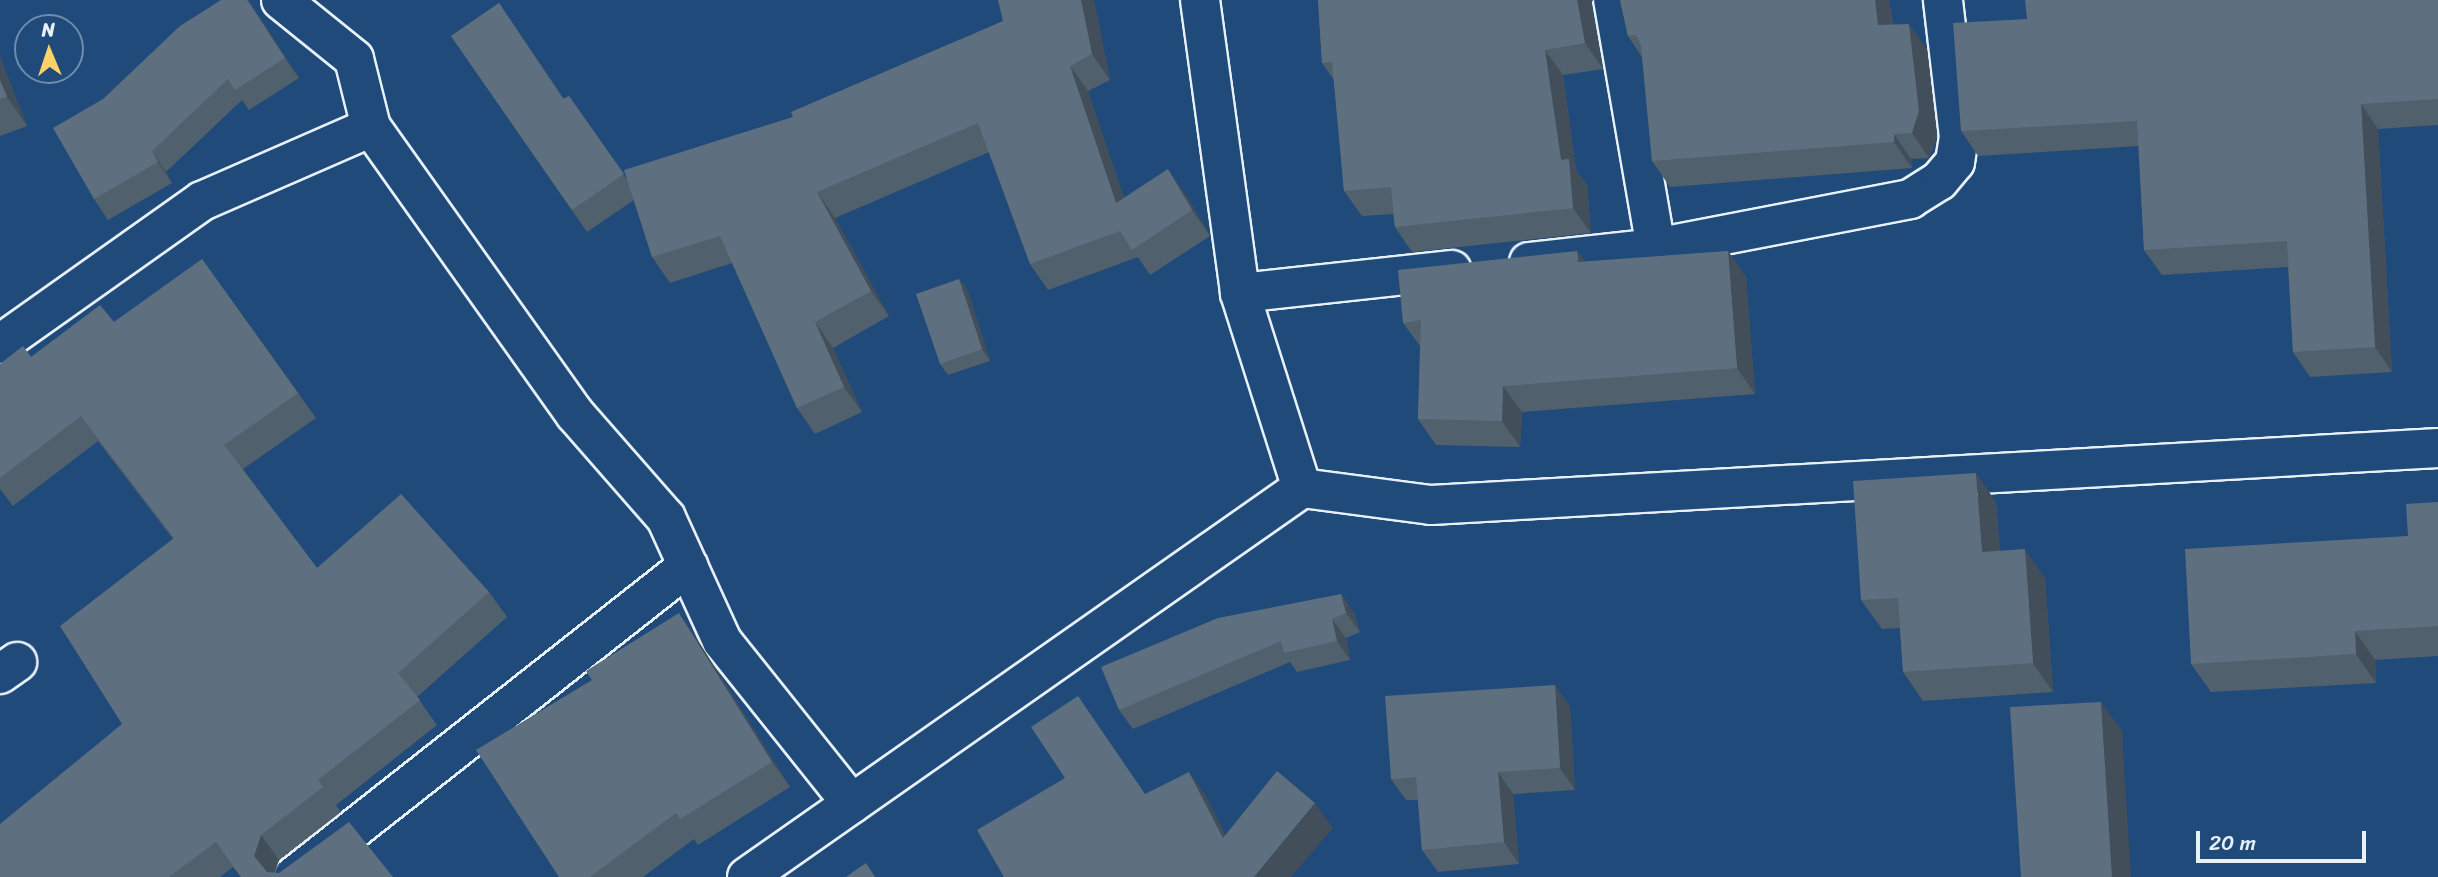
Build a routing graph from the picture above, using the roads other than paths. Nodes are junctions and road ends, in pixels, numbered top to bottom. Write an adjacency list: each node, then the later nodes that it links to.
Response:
1 (281, 0): 5 (street)
2 (1200, 0): 7 (street)
3 (1614, 0): 6 (street)
4 (1943, 0): 6 (street)
5 (370, 127): 8 (street); 11 (street)
6 (1656, 248): 7 (street)
7 (1240, 293): 10 (street)
8 (0, 344)
9 (2438, 448): 10 (street)
10 (1302, 488): 12 (street)
11 (688, 566): 12 (street); 13 (street)
12 (852, 804): 14 (street)
13 (293, 877)
14 (747, 877)

